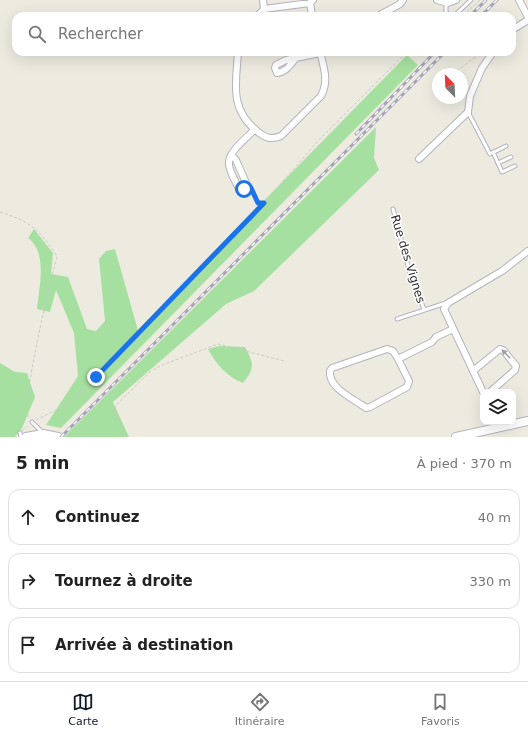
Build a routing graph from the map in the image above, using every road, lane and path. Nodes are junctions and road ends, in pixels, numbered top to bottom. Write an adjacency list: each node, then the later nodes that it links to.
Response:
1 (263, 0): 10 (street)
2 (403, 0): 13 (street)
3 (437, 0): 9 (street)
4 (456, 0): 9 (street)
5 (471, 0): 15 (lane)
6 (480, 0): 16 (path)
7 (519, 0): 17 (street)
8 (312, 1): 10 (street); 12 (street)
9 (446, 3): 14 (lane)
10 (264, 9): 11 (street)
11 (261, 12)
12 (312, 12)
13 (390, 12)
14 (446, 12)
15 (458, 12)
16 (467, 12)
17 (528, 17)
18 (528, 20): 19 (street)
19 (516, 28)
20 (238, 56): 29 (street)
21 (308, 56): 26 (street)
22 (321, 56): 29 (street)
23 (403, 56): 37 (path)
24 (477, 56): 27 (path)
25 (490, 56): 28 (street)
26 (295, 59)
27 (461, 68)
28 (468, 112): 31 (lane); 33 (street)
29 (255, 129): 36 (street)
30 (506, 146): 31 (lane)
31 (493, 152): 34 (lane)
32 (511, 157): 34 (lane)
33 (419, 159)
34 (498, 164): 35 (lane)
35 (515, 166)
36 (247, 185): 37 (path)
37 (264, 203): 50 (path)
38 (393, 209): 42 (lane, Rue des Vignes)
39 (0, 212): 50 (path)
40 (528, 251): 41 (street, Rue des Vignes)
41 (448, 303): 42 (lane, Rue des Vignes); 44 (street, Rue des Vignes)
42 (424, 309): 43 (lane, Rue des Vignes)
43 (397, 319)
44 (453, 329): 45 (street); 47 (street, Rue des Vignes)
45 (398, 358): 45 (street)
46 (284, 361): 58 (path)
47 (473, 371): 48 (street, Rue des Vignes); 49 (street, one-way to 47)
48 (482, 389)
49 (493, 389)
50 (32, 422): 54 (lane); 55 (path)
51 (528, 422): 52 (main road)
52 (516, 423)
53 (499, 425): 59 (main road)
54 (43, 434): 55 (main road); 57 (main road)
55 (23, 435): 56 (lane)
56 (21, 437)
57 (58, 437)
58 (124, 437)
59 (456, 437)

